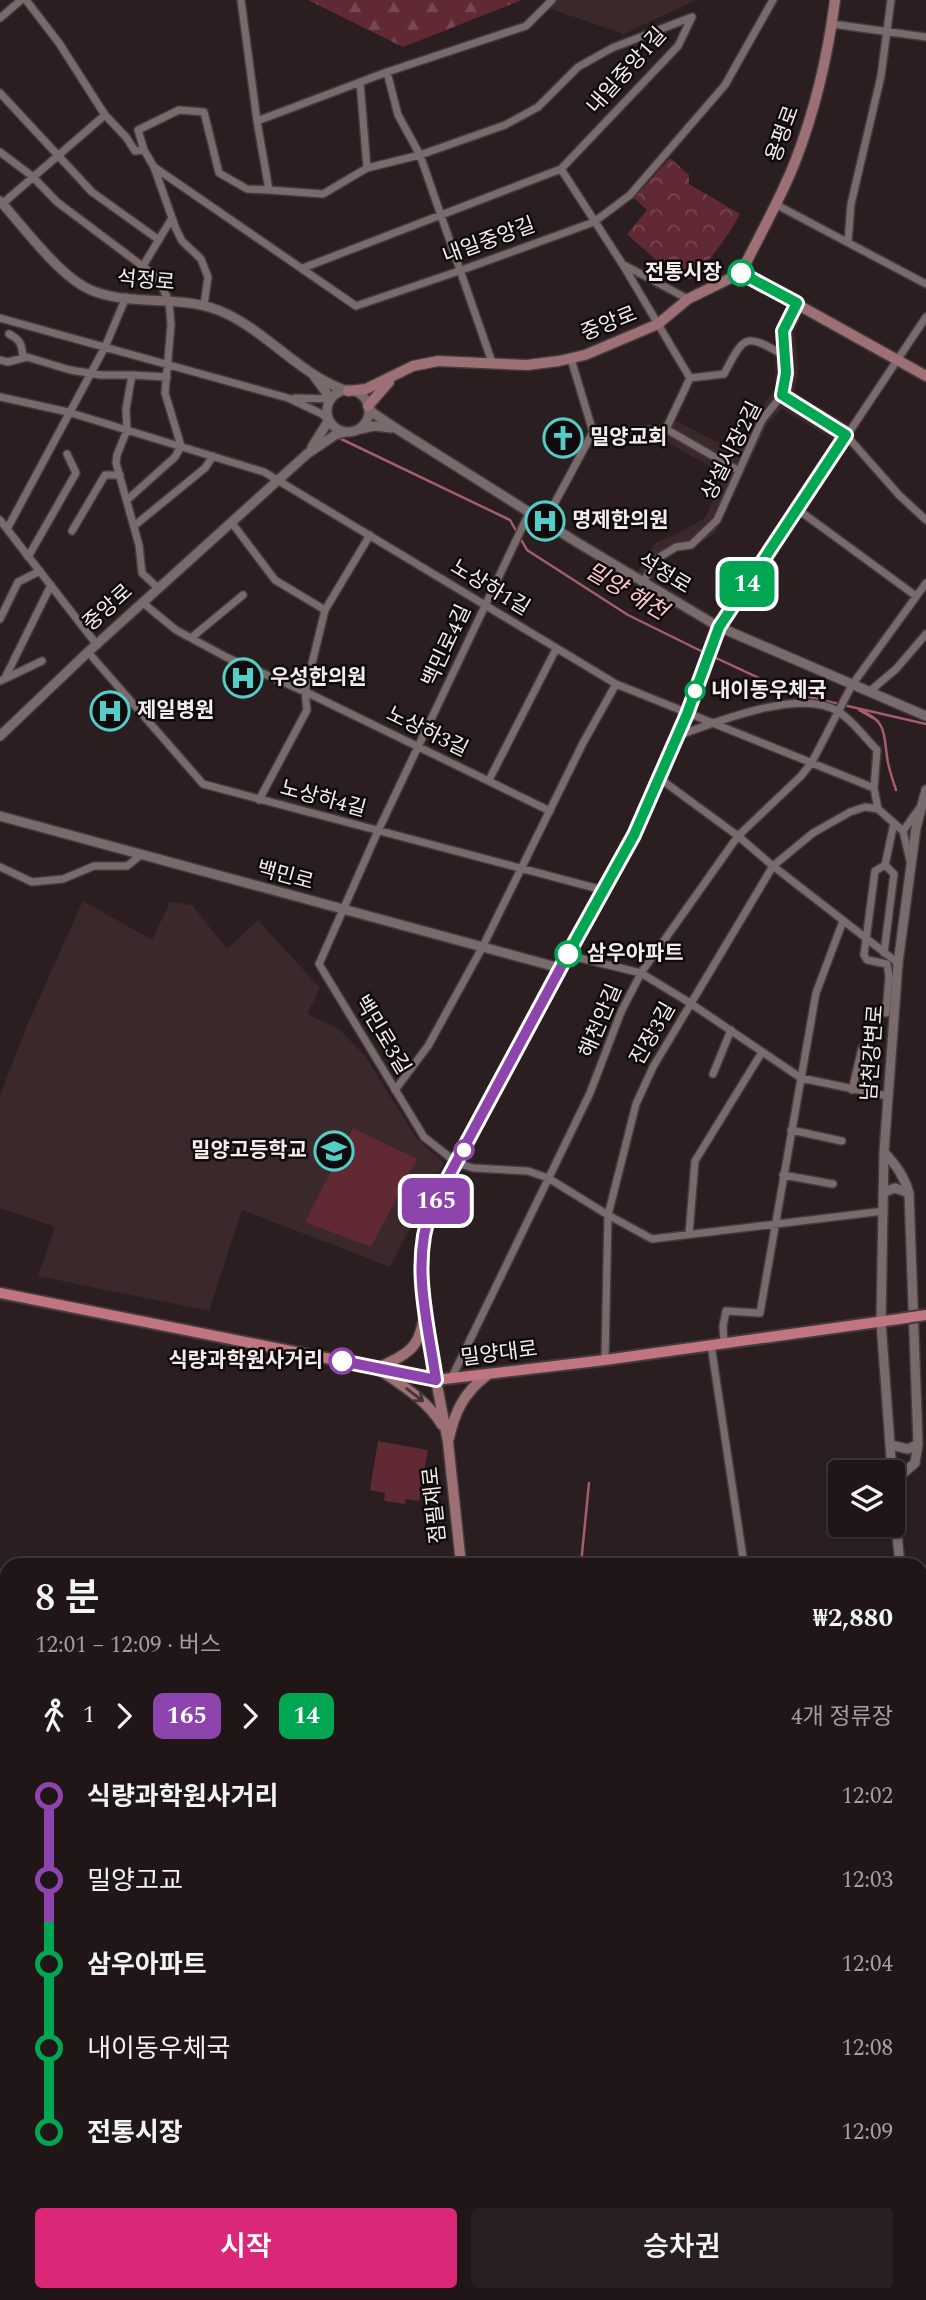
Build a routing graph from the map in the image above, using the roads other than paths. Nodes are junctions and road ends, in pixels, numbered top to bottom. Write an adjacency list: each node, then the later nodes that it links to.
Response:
1 (21, 0): 8 (street)
2 (26, 0): 15 (street)
3 (241, 0): 16 (street)
4 (552, 0): 12 (street)
5 (773, 0): 30 (street, 내일중앙길)
6 (835, 0): 9 (main road, 용평로)
7 (891, 0): 10 (street)
8 (0, 18)
9 (832, 24): 10 (street); 27 (main road, 용평로)
10 (886, 33): 11 (street); 32 (street)
11 (926, 37)
12 (387, 72): 13 (street); 20 (street)
13 (360, 82): 16 (street); 22 (street)
14 (0, 93): 19 (street)
15 (105, 115): 17 (street); 19 (street)
16 (257, 121): 25 (street)
17 (144, 150): 21 (street); 25 (street)
18 (0, 152): 24 (street)
19 (58, 155): 24 (street); 31 (street)
20 (420, 155): 22 (street); 23 (street, 내일중앙1길); 28 (street)
21 (154, 167): 29 (street); 35 (street, 내일중앙길)
22 (367, 168): 25 (street)
23 (561, 169): 28 (street, 내일중앙1길); 30 (street)
24 (32, 176): 26 (street); 34 (street)
25 (269, 190)
26 (1, 203): 39 (street, 석정로)
27 (775, 204): 32 (street); 37 (main road, 용평로)
28 (440, 215): 35 (street, 내일중앙1길); 36 (street)
29 (172, 218): 31 (street); 43 (street)
30 (594, 222): 33 (street); 36 (street, 내일중앙길)
31 (159, 240): 34 (street)
32 (848, 242): 38 (street)
33 (623, 265): 40 (street); 46 (street)
34 (143, 266): 41 (street)
35 (303, 268): 36 (street, 내일중앙길)
36 (459, 271): 55 (street)
37 (741, 273): 40 (main road, 중앙로); 42 (main road)
38 (926, 284)
39 (126, 297): 41 (street, 석정로); 48 (street)
40 (688, 299): 46 (main road, 중앙로)
41 (169, 301): 43 (street, 석정로); 54 (street)
42 (797, 303): 49 (street, 상설시장2길); 53 (main road)
43 (204, 305): 56 (street, 석정로)
44 (926, 317): 53 (street)
45 (0, 318): 48 (street)
46 (657, 324): 51 (main road, 중앙로); 62 (street)
47 (9, 334): 50 (street)
48 (105, 347): 54 (street); 57 (street)
49 (785, 356): 62 (street); 64 (street, 상설시장2길)
50 (23, 358): 52 (street); 57 (street)
51 (571, 359): 55 (main road, 중앙로); 76 (street)
52 (0, 360)
53 (897, 360): 59 (main road); 77 (street)
54 (168, 364): 60 (street); 66 (street)
55 (493, 365): 61 (main road, 중앙로)
56 (308, 369): 63 (street); 67 (street)
57 (90, 373): 58 (street); 69 (street)
58 (132, 376): 60 (street); 74 (street)
59 (926, 376)
60 (167, 377): 78 (street)
61 (394, 377): 63 (main road, 중앙로); 68 (main road)
62 (690, 378): 73 (street)
63 (348, 391): 67 (street); 68 (street)
64 (782, 395): 77 (street); 82 (street, 상설시장2길)
65 (0, 397): 69 (street, 노상하1길)
66 (288, 398): 67 (street); 70 (street)
67 (331, 399): 70 (street)
68 (368, 406): 71 (street); 72 (street, 석정로)
69 (68, 412): 74 (street, 노상하1길); 93 (street)
70 (329, 420): 75 (street); 80 (street)
71 (359, 429): 72 (street); 75 (street)
72 (397, 429): 87 (street, 석정로)
73 (666, 429): 76 (street); 82 (street)
74 (127, 430): 78 (street, 노상하1길); 83 (street)
75 (345, 432): 80 (street)
76 (593, 432): 90 (street)
77 (846, 435): 86 (street); 89 (street)
78 (181, 446): 81 (street, 노상하1길); 85 (street)
79 (67, 454): 96 (street)
80 (307, 454): 84 (street, 중앙로)
81 (213, 456): 84 (street, 노상하1길); 92 (street)
82 (739, 471): 98 (street, 상설시장2길)
83 (120, 475): 85 (street); 94 (street)
84 (280, 480): 91 (street, 중앙로); 95 (street, 노상하1길)
85 (127, 500): 92 (street)
86 (797, 509): 103 (street); 108 (street)
87 (529, 514): 90 (street, 석정로); 105 (street, 백민로4길)
88 (0, 520): 93 (street)
89 (926, 520)
90 (545, 521): 98 (street, 석정로)
91 (232, 523): 101 (street, 중앙로); 106 (street)
92 (134, 526): 101 (street)
93 (7, 529): 96 (street)
94 (72, 531)
95 (370, 535): 105 (street, 노상하1길); 106 (street)
96 (28, 557): 97 (street)
97 (40, 571): 100 (street); 107 (street)
98 (643, 582): 108 (street, 석정로)
99 (926, 583): 103 (street)
100 (51, 585): 111 (street); 115 (street)
101 (158, 589): 104 (street, 중앙로)
102 (243, 595): 110 (street)
103 (916, 596): 117 (street)
104 (143, 603): 110 (street, 노상하3길); 111 (street, 중앙로)
105 (485, 606): 112 (street, 노상하1길); 126 (street, 백민로4길)
106 (325, 610): 118 (street)
107 (0, 619)
108 (719, 627): 117 (street, 석정로); 121 (street)
109 (926, 635): 119 (street)
110 (191, 638): 118 (street, 노상하3길)
111 (97, 645): 113 (street, 중앙로)
112 (556, 649): 116 (street, 노상하1길); 129 (street)
113 (88, 652): 124 (street, 중앙로); 132 (street, 노상하4길)
114 (42, 660): 115 (street)
115 (3, 680)
116 (616, 684): 121 (street, 노상하1길); 135 (street)
117 (852, 685): 119 (street); 120 (street, 해천안길)
118 (305, 692): 126 (street, 노상하3길); 132 (street)
119 (869, 692): 122 (street)
120 (838, 711): 123 (street); 127 (street, 해천안길); 130 (street)
121 (687, 714): 123 (street, 노상하1길); 125 (street)
122 (926, 716)
123 (711, 724): 125 (street); 127 (street, 노상하1길)
124 (0, 736)
125 (677, 736): 128 (street)
126 (418, 747): 129 (street, 노상하3길); 138 (street, 백민로4길)
127 (812, 762): 130 (street, 노상하1길); 140 (street, 해천안길)
128 (659, 778): 140 (street); 147 (street)
129 (489, 780): 135 (street, 노상하3길)
130 (874, 788): 134 (street)
131 (926, 790): 133 (street, 남천강변로)
132 (259, 800): 138 (street, 노상하4길)
133 (922, 804): 139 (street); 143 (street, 남천강변로)
134 (878, 809): 137 (street); 144 (street, 진장3길)
135 (550, 811): 146 (street)
136 (0, 816): 141 (street, 백민로)
137 (894, 822): 139 (street); 142 (street)
138 (378, 831): 146 (street, 노상하4길); 148 (street, 백민로4길)
139 (903, 831): 143 (street)
140 (738, 836): 144 (street); 156 (street, 해천안길)
141 (141, 855): 145 (street); 148 (street, 백민로)
142 (885, 864): 150 (street); 152 (street)
143 (911, 865): 154 (street, 남천강변로)
144 (774, 866): 149 (street); 157 (street, 진장3길)
145 (0, 867)
146 (522, 868): 147 (street, 노상하4길); 151 (street)
147 (603, 890): 153 (street)
148 (342, 910): 151 (street, 백민로); 164 (street, 백민로3길)
149 (843, 921): 150 (street); 163 (street)
150 (867, 940): 152 (street); 158 (street)
151 (482, 948): 155 (street, 백민로); 164 (street)
152 (884, 953): 154 (street)
153 (567, 956): 155 (street); 156 (street)
154 (898, 962): 166 (street, 남천강변로)
155 (560, 968): 170 (street)
156 (642, 973): 157 (street); 172 (street, 해천안길)
157 (690, 1003): 159 (street); 177 (street, 진장3길)
158 (886, 1013)
159 (730, 1030): 161 (street); 162 (street)
160 (862, 1048): 165 (street)
161 (762, 1052): 163 (street); 179 (street)
162 (713, 1074)
163 (801, 1078): 165 (street); 167 (street)
164 (395, 1090): 170 (street, 백민로3길)
165 (852, 1090): 166 (street)
166 (887, 1096): 169 (street, 남천강변로)
167 (791, 1130): 168 (street); 171 (street)
168 (842, 1141)
169 (884, 1152): 174 (street, 남천강변로); 175 (street)
170 (457, 1163): 172 (street); 181 (street)
171 (783, 1175): 173 (street); 178 (street)
172 (548, 1178): 177 (street); 190 (street, 해천안길)
173 (833, 1184)
174 (884, 1192): 175 (street); 176 (street, 남천강변로)
175 (909, 1193): 193 (street)
176 (884, 1211): 178 (street); 183 (street, 남천강변로)
177 (608, 1215): 179 (street); 186 (street, 진장3길)
178 (774, 1224): 179 (street); 184 (street)
179 (689, 1234)
180 (0, 1293): 187 (main road, 밀양대로)
181 (426, 1306): 187 (main road); 189 (street)
182 (926, 1315): 183 (main road, 밀양대로, bridge)
183 (881, 1322): 184 (main road, 밀양대로); 194 (street)
184 (724, 1344): 185 (main road, 밀양대로)
185 (711, 1345): 186 (main road, 밀양대로); 199 (street)
186 (605, 1360): 188 (main road, 밀양대로)
187 (378, 1368): 189 (main road, 밀양대로); 191 (main road, 점필재로, one-way to 191)
188 (486, 1376): 190 (main road, 밀양대로); 192 (main road, 점필재로)
189 (436, 1380): 190 (main road, 밀양대로); 191 (main road, 점필재로)
190 (450, 1380)
191 (445, 1429): 192 (main road, 점필재로)
192 (448, 1442): 198 (main road, 점필재로)
193 (918, 1444): 194 (street); 196 (street)
194 (891, 1445): 195 (street)
195 (892, 1460)
196 (905, 1473)
197 (897, 1537): 200 (street)
198 (460, 1558)
199 (743, 1558)
200 (899, 1558)

